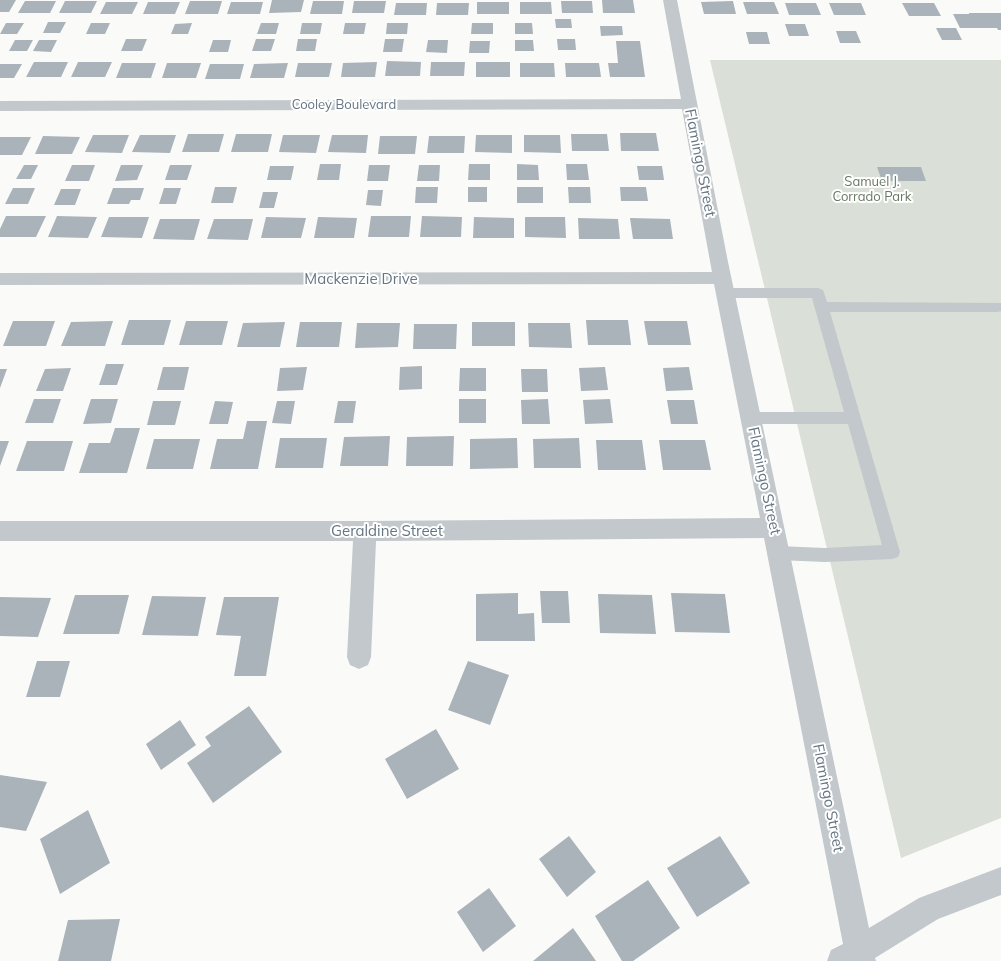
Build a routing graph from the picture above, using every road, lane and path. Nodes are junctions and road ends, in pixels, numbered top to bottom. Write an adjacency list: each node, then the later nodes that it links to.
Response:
1 (670, 0): 2 (street, Flamingo Street)
2 (689, 104): 3 (street, Cooley Boulevard); 5 (street, Flamingo Street)
3 (0, 106)
4 (0, 279): 5 (street, Mackenzie Drive)
5 (724, 286): 6 (lane); 8 (street, Flamingo Street)
6 (822, 307): 7 (lane); 9 (lane)
7 (998, 307)
8 (751, 418): 9 (lane); 10 (street, Flamingo Street)
9 (854, 418): 13 (lane)
10 (774, 528): 12 (street, Geraldine Street); 13 (street, Flamingo Street)
11 (0, 531): 12 (street, Geraldine Street)
12 (365, 531): 14 (street)
13 (778, 553): 16 (street, Flamingo Street)
14 (359, 657)
15 (1001, 881): 16 (street)
16 (854, 958)

